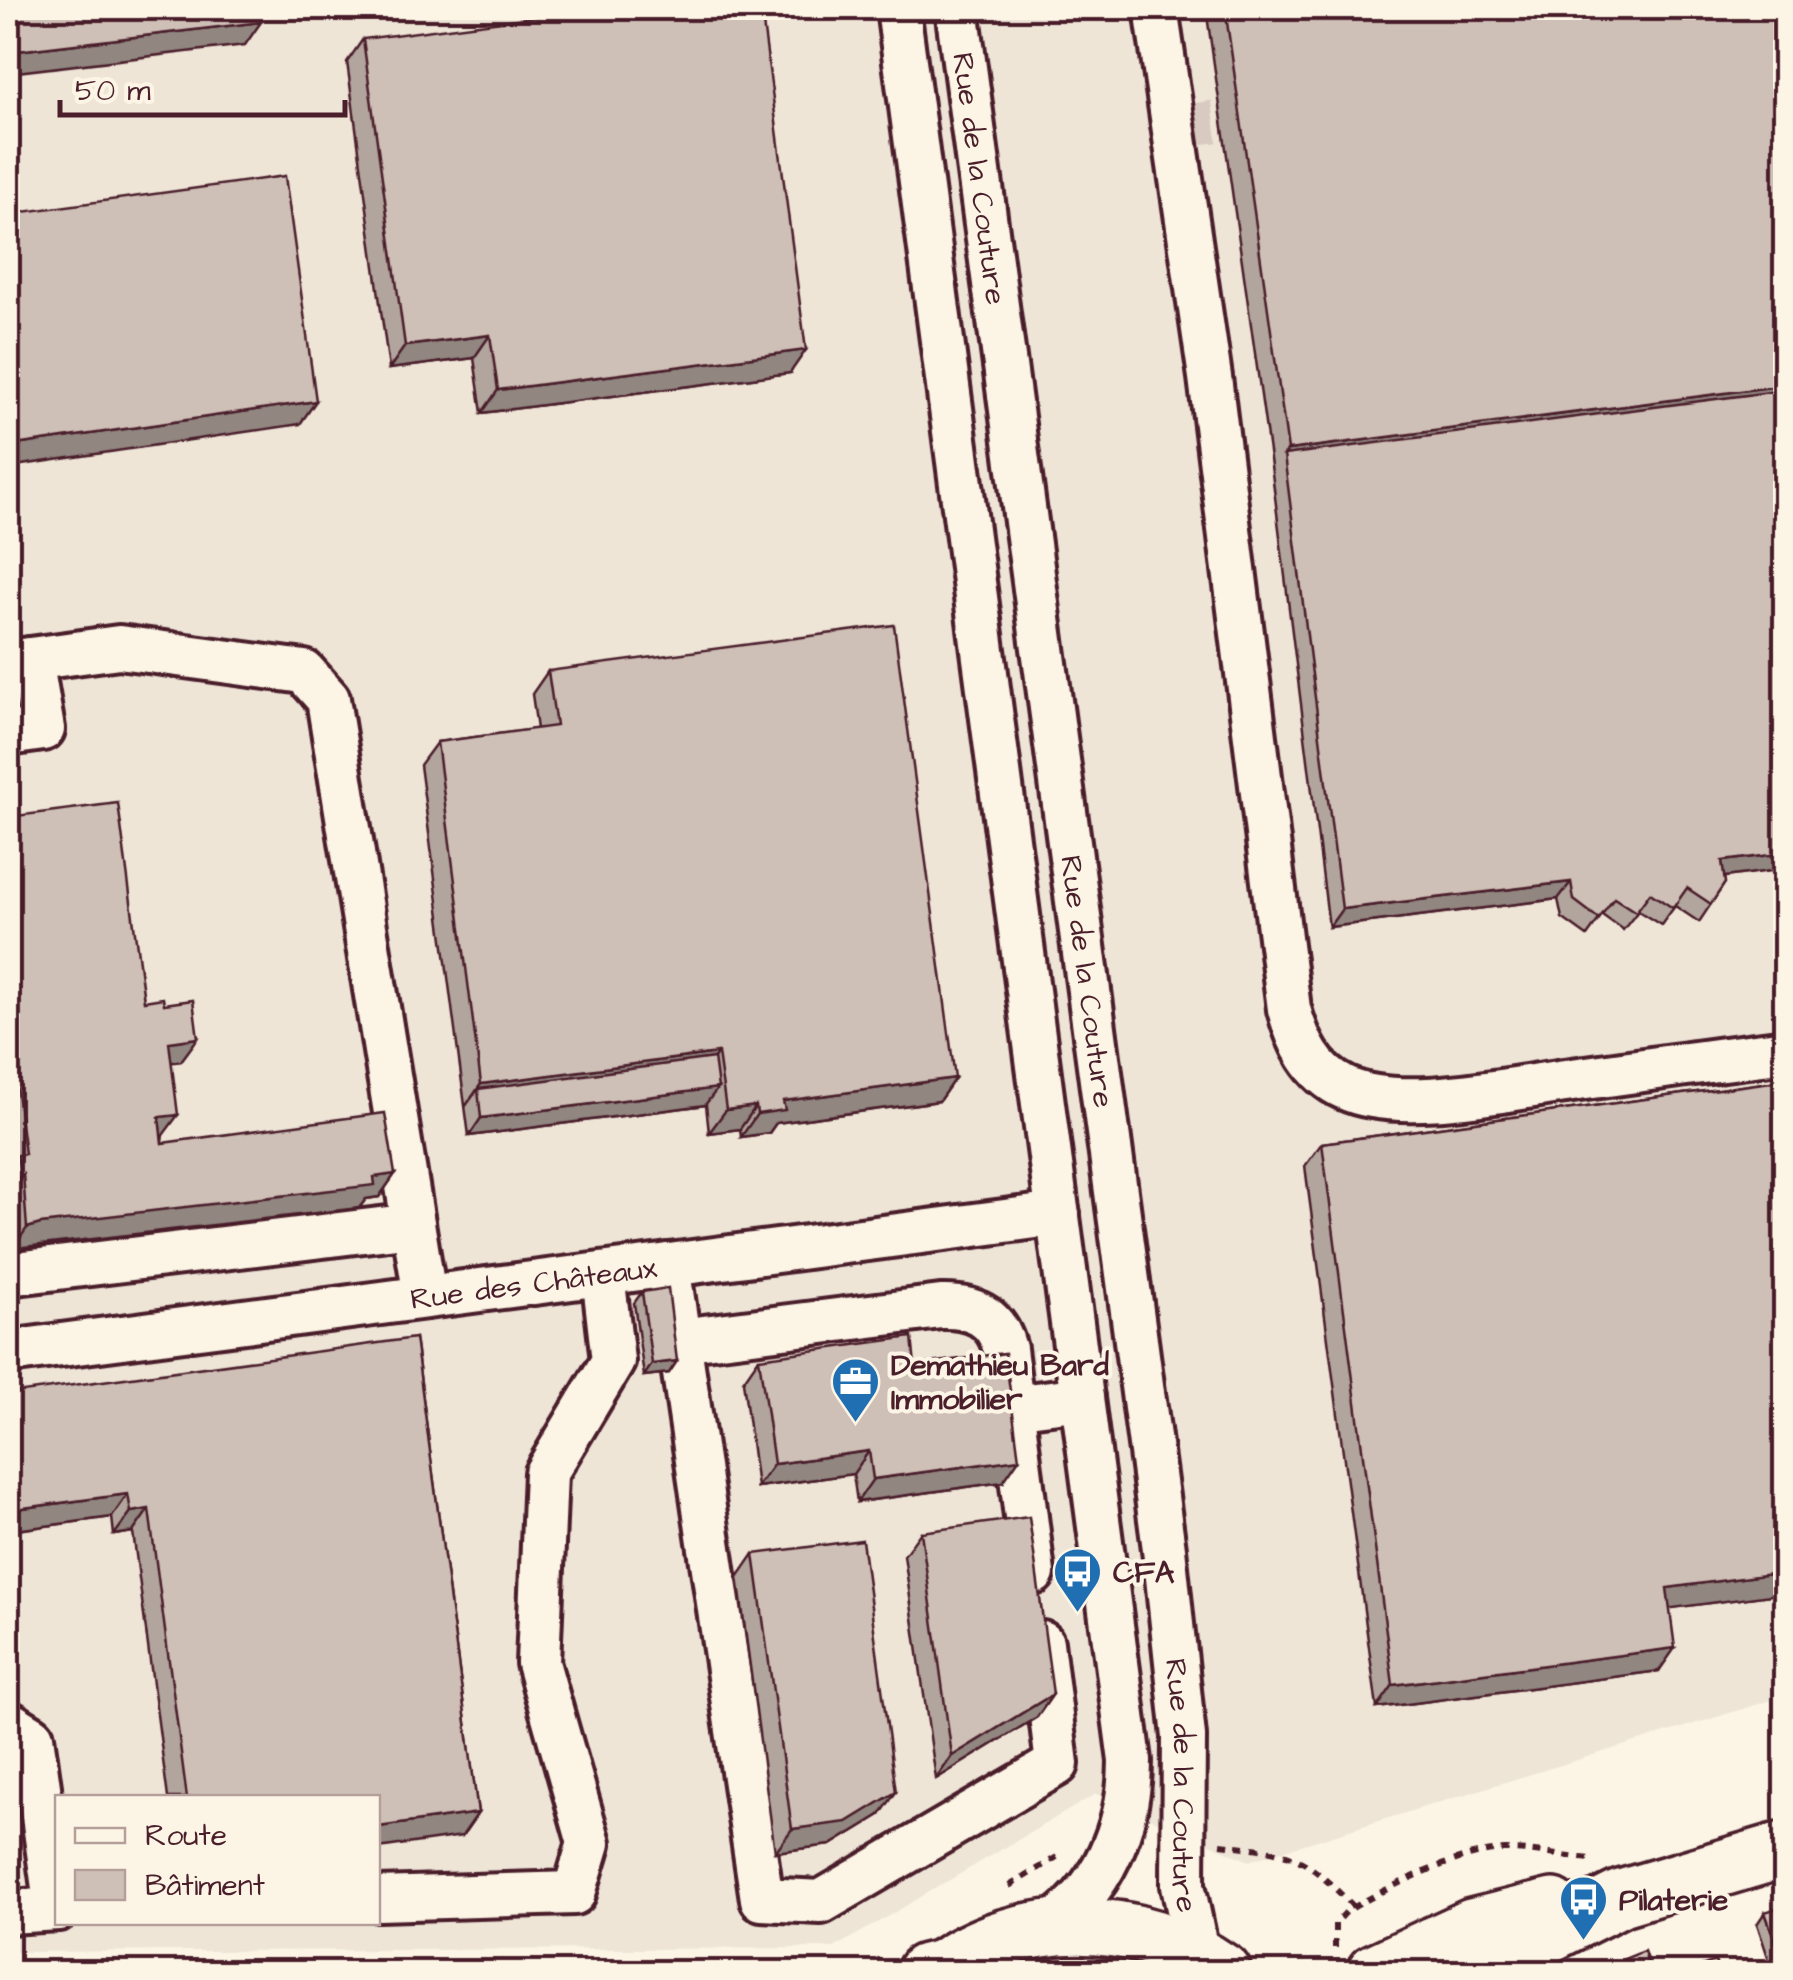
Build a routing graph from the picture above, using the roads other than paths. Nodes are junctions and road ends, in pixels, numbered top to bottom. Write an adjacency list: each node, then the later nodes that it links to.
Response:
1 (898, 8): 7 (street, Rue de la Couture)
2 (958, 8): 25 (street, Rue de la Couture)
3 (1156, 8): 6 (street)
4 (19, 660): 5 (street); 8 (street)
5 (8, 734)
6 (1786, 1051)
7 (1058, 1214): 9 (street, Rue des Châteaux); 15 (street, Rue de la Couture)
8 (412, 1225): 10 (street); 12 (street)
9 (668, 1265): 11 (street, Rue des Châteaux); 13 (street)
10 (8, 1274)
11 (603, 1274): 12 (street, Rue des Châteaux); 21 (street)
12 (425, 1298): 14 (street, Rue des Châteaux)
13 (680, 1340): 16 (street); 16 (street)
14 (8, 1352)
15 (1082, 1398): 16 (street); 24 (street, Rue de la Couture)
16 (1012, 1407)
17 (8, 1722): 19 (street)
18 (1786, 1849): 20 (main road)
19 (55, 1895)
20 (1620, 1898): 27 (main road); 28 (main road)
21 (380, 1899)
22 (55, 1909): 23 (street)
23 (8, 1912)
24 (1046, 1928): 25 (main road); 26 (main road)
25 (1211, 1964)
26 (935, 1971)
27 (1375, 1972)
28 (1473, 1972)

